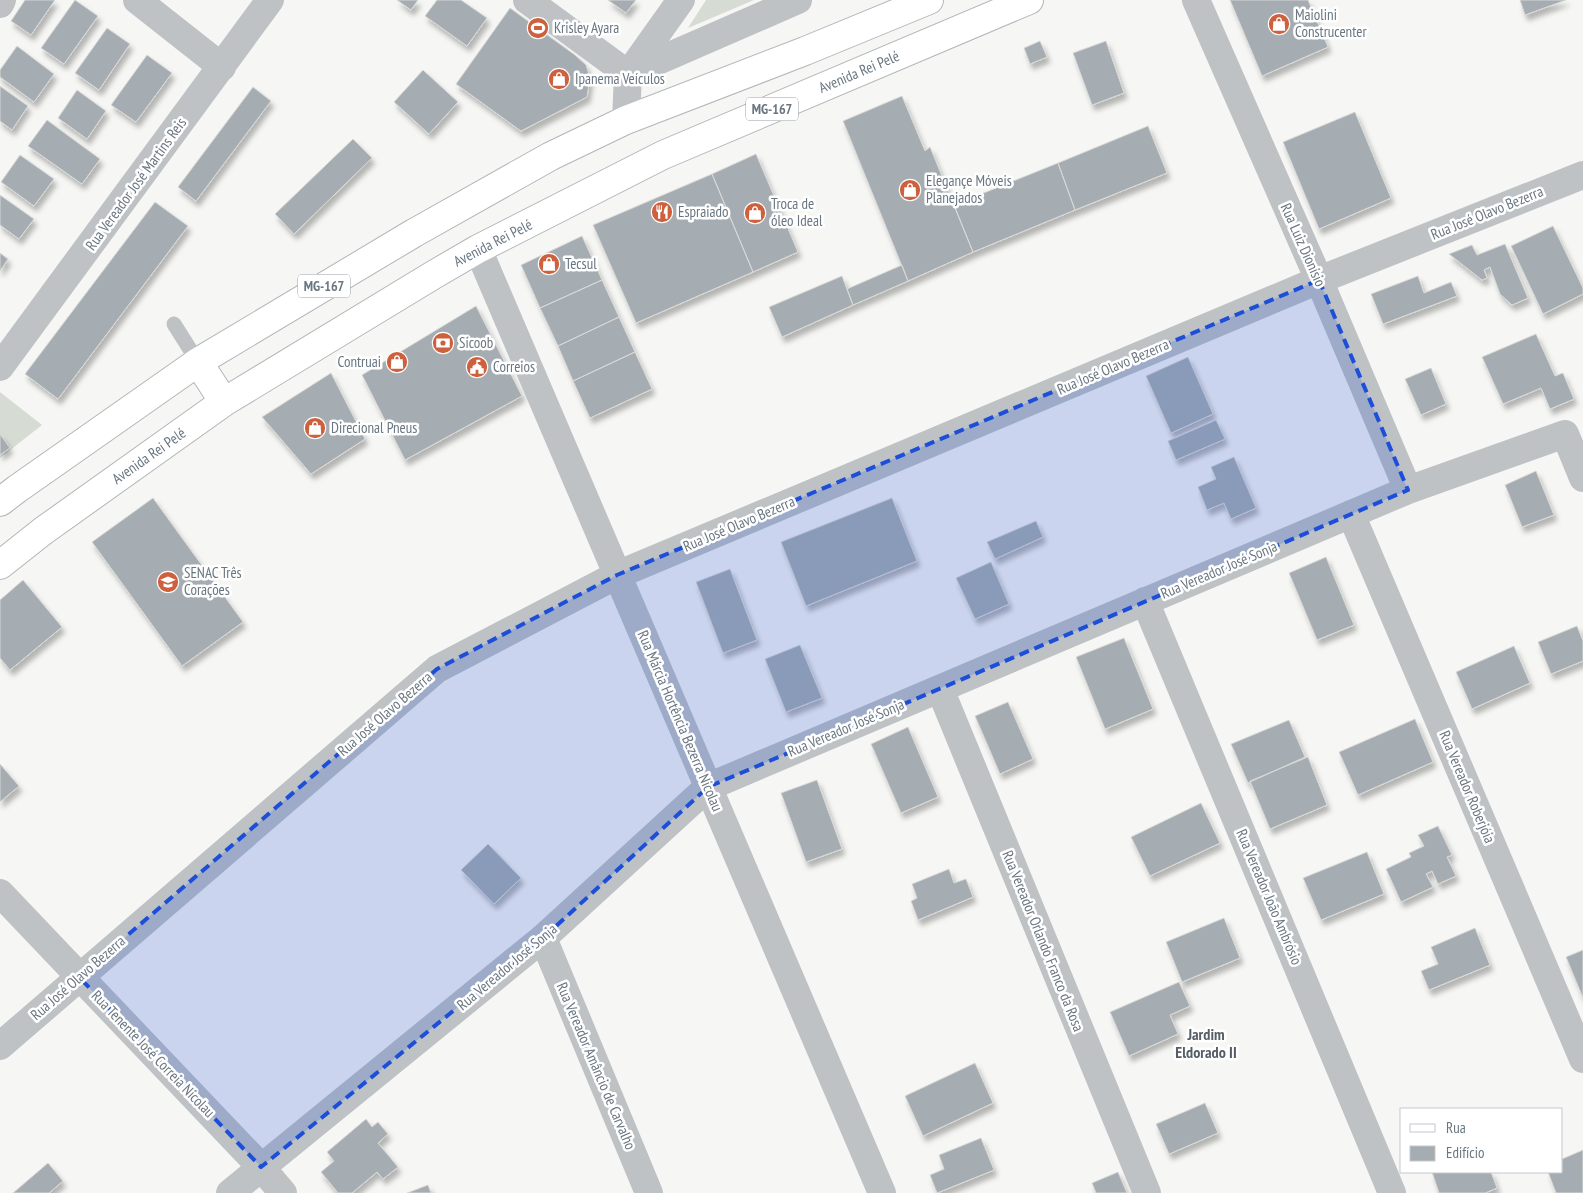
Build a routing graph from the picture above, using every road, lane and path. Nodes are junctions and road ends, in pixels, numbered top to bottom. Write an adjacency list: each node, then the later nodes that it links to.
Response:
1 (2, 0): 10 (street)
2 (137, 0): 11 (street)
3 (270, 0): 11 (street, Rua Vereador José Martins Reis)
4 (527, 0): 12 (street)
5 (681, 0): 12 (street)
6 (798, 0): 12 (street)
7 (929, 0): 13 (main road, MG-167)
8 (1029, 0): 15 (main road, Avenida Rei Pelé / MG-167)
9 (1196, 0): 16 (street, Rua Luiz Dionísio)
10 (0, 4)
11 (222, 67): 19 (street, Rua Vereador José Martins Reis)
12 (628, 74): 13 (street)
13 (626, 120): 18 (main road, MG-167)
14 (1583, 175): 16 (street, Rua José Olavo Bezerra)
15 (478, 250): 20 (main road, Avenida Rei Pelé / MG-167); 26 (street, Rua Márcia Hortência Bezerra Nicolau)
16 (1319, 280): 22 (street, Rua Luiz Dionísio); 26 (street, Rua José Olavo Bezerra)
17 (174, 324): 18 (lane)
18 (198, 362): 20 (main road); 23 (main road, MG-167)
19 (0, 368)
20 (224, 402): 25 (main road, Avenida Rei Pelé / MG-167)
21 (1582, 472): 22 (street, Rua Vereador José Sonja)
22 (1408, 490): 24 (street, Rua Vereador José Sonja)
23 (0, 502)
24 (1351, 514): 27 (street, Rua Vereador José Sonja); 34 (street, Rua Vereador Roberjóia)
25 (0, 565)
26 (617, 575): 29 (street, Rua Márcia Hortência Bezerra Nicolau); 32 (street, Rua José Olavo Bezerra)
27 (1145, 601): 28 (street, Rua Vereador José Sonja); 41 (street, Rua Vereador João Ambrósio)
28 (940, 689): 29 (street, Rua Vereador José Sonja); 40 (street, Rua Vereador Orlando Franco da Rosa)
29 (708, 787): 31 (street, Rua Vereador José Sonja); 39 (street, Rua Márcia Hortência Bezerra Nicolau)
30 (0, 893): 32 (street, Rua Tenente José Correia Nicolau)
31 (543, 938): 35 (street, Rua Vereador José Sonja); 38 (street, Rua Vereador Amâncio de Carvalho)
32 (79, 977): 33 (street, Rua José Olavo Bezerra); 35 (street, Rua Tenente José Correia Nicolau)
33 (0, 1046)
34 (1583, 1059)
35 (261, 1167): 36 (street, Rua Vereador José Sonja); 37 (street, Rua Tenente José Correia Nicolau)
36 (230, 1193)
37 (283, 1193)
38 (649, 1193)
39 (882, 1193)
40 (1147, 1193)
41 (1392, 1193)

